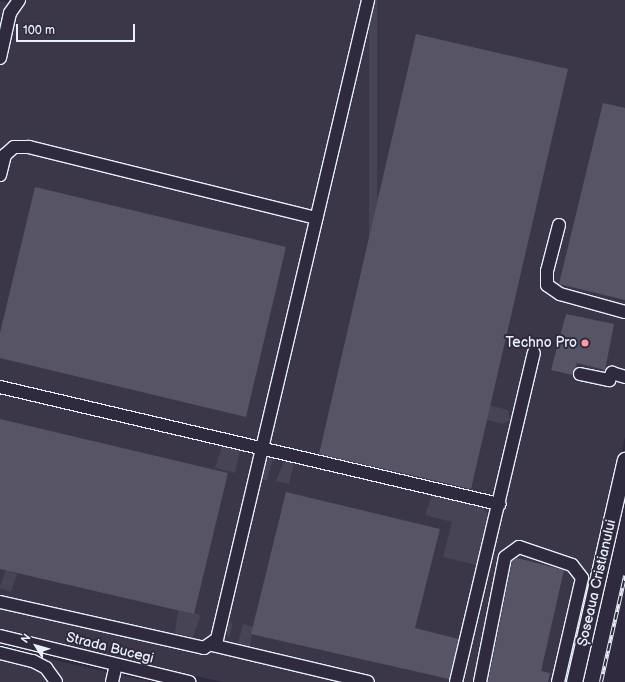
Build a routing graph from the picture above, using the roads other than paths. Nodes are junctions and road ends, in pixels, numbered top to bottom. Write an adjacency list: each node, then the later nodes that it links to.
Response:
1 (368, 0): 6 (street)
2 (18, 1): 3 (street)
3 (3, 32): 4 (street)
4 (0, 58)
5 (0, 175): 6 (street)
6 (316, 218): 13 (street)
7 (559, 225): 8 (street)
8 (625, 312)
9 (534, 353): 16 (street)
10 (580, 374): 11 (street)
11 (625, 377)
12 (0, 387): 13 (street)
13 (262, 446): 16 (street); 19 (street)
14 (625, 460): 29 (main road, Șoseaua Cristianului)
15 (625, 497): 30 (main road, Șoseaua Cristianului)
16 (499, 504): 26 (street)
17 (0, 602): 19 (street)
18 (0, 636): 21 (street, Strada Bucegi)
19 (212, 645): 25 (street)
20 (0, 653): 22 (street)
21 (116, 665): 23 (street); 24 (street, Strada Bucegi)
22 (56, 682)
23 (112, 682)
24 (189, 682)
25 (368, 682)
26 (456, 682)
27 (480, 682): 28 (street)
28 (558, 682)
29 (574, 682)
30 (582, 682)

